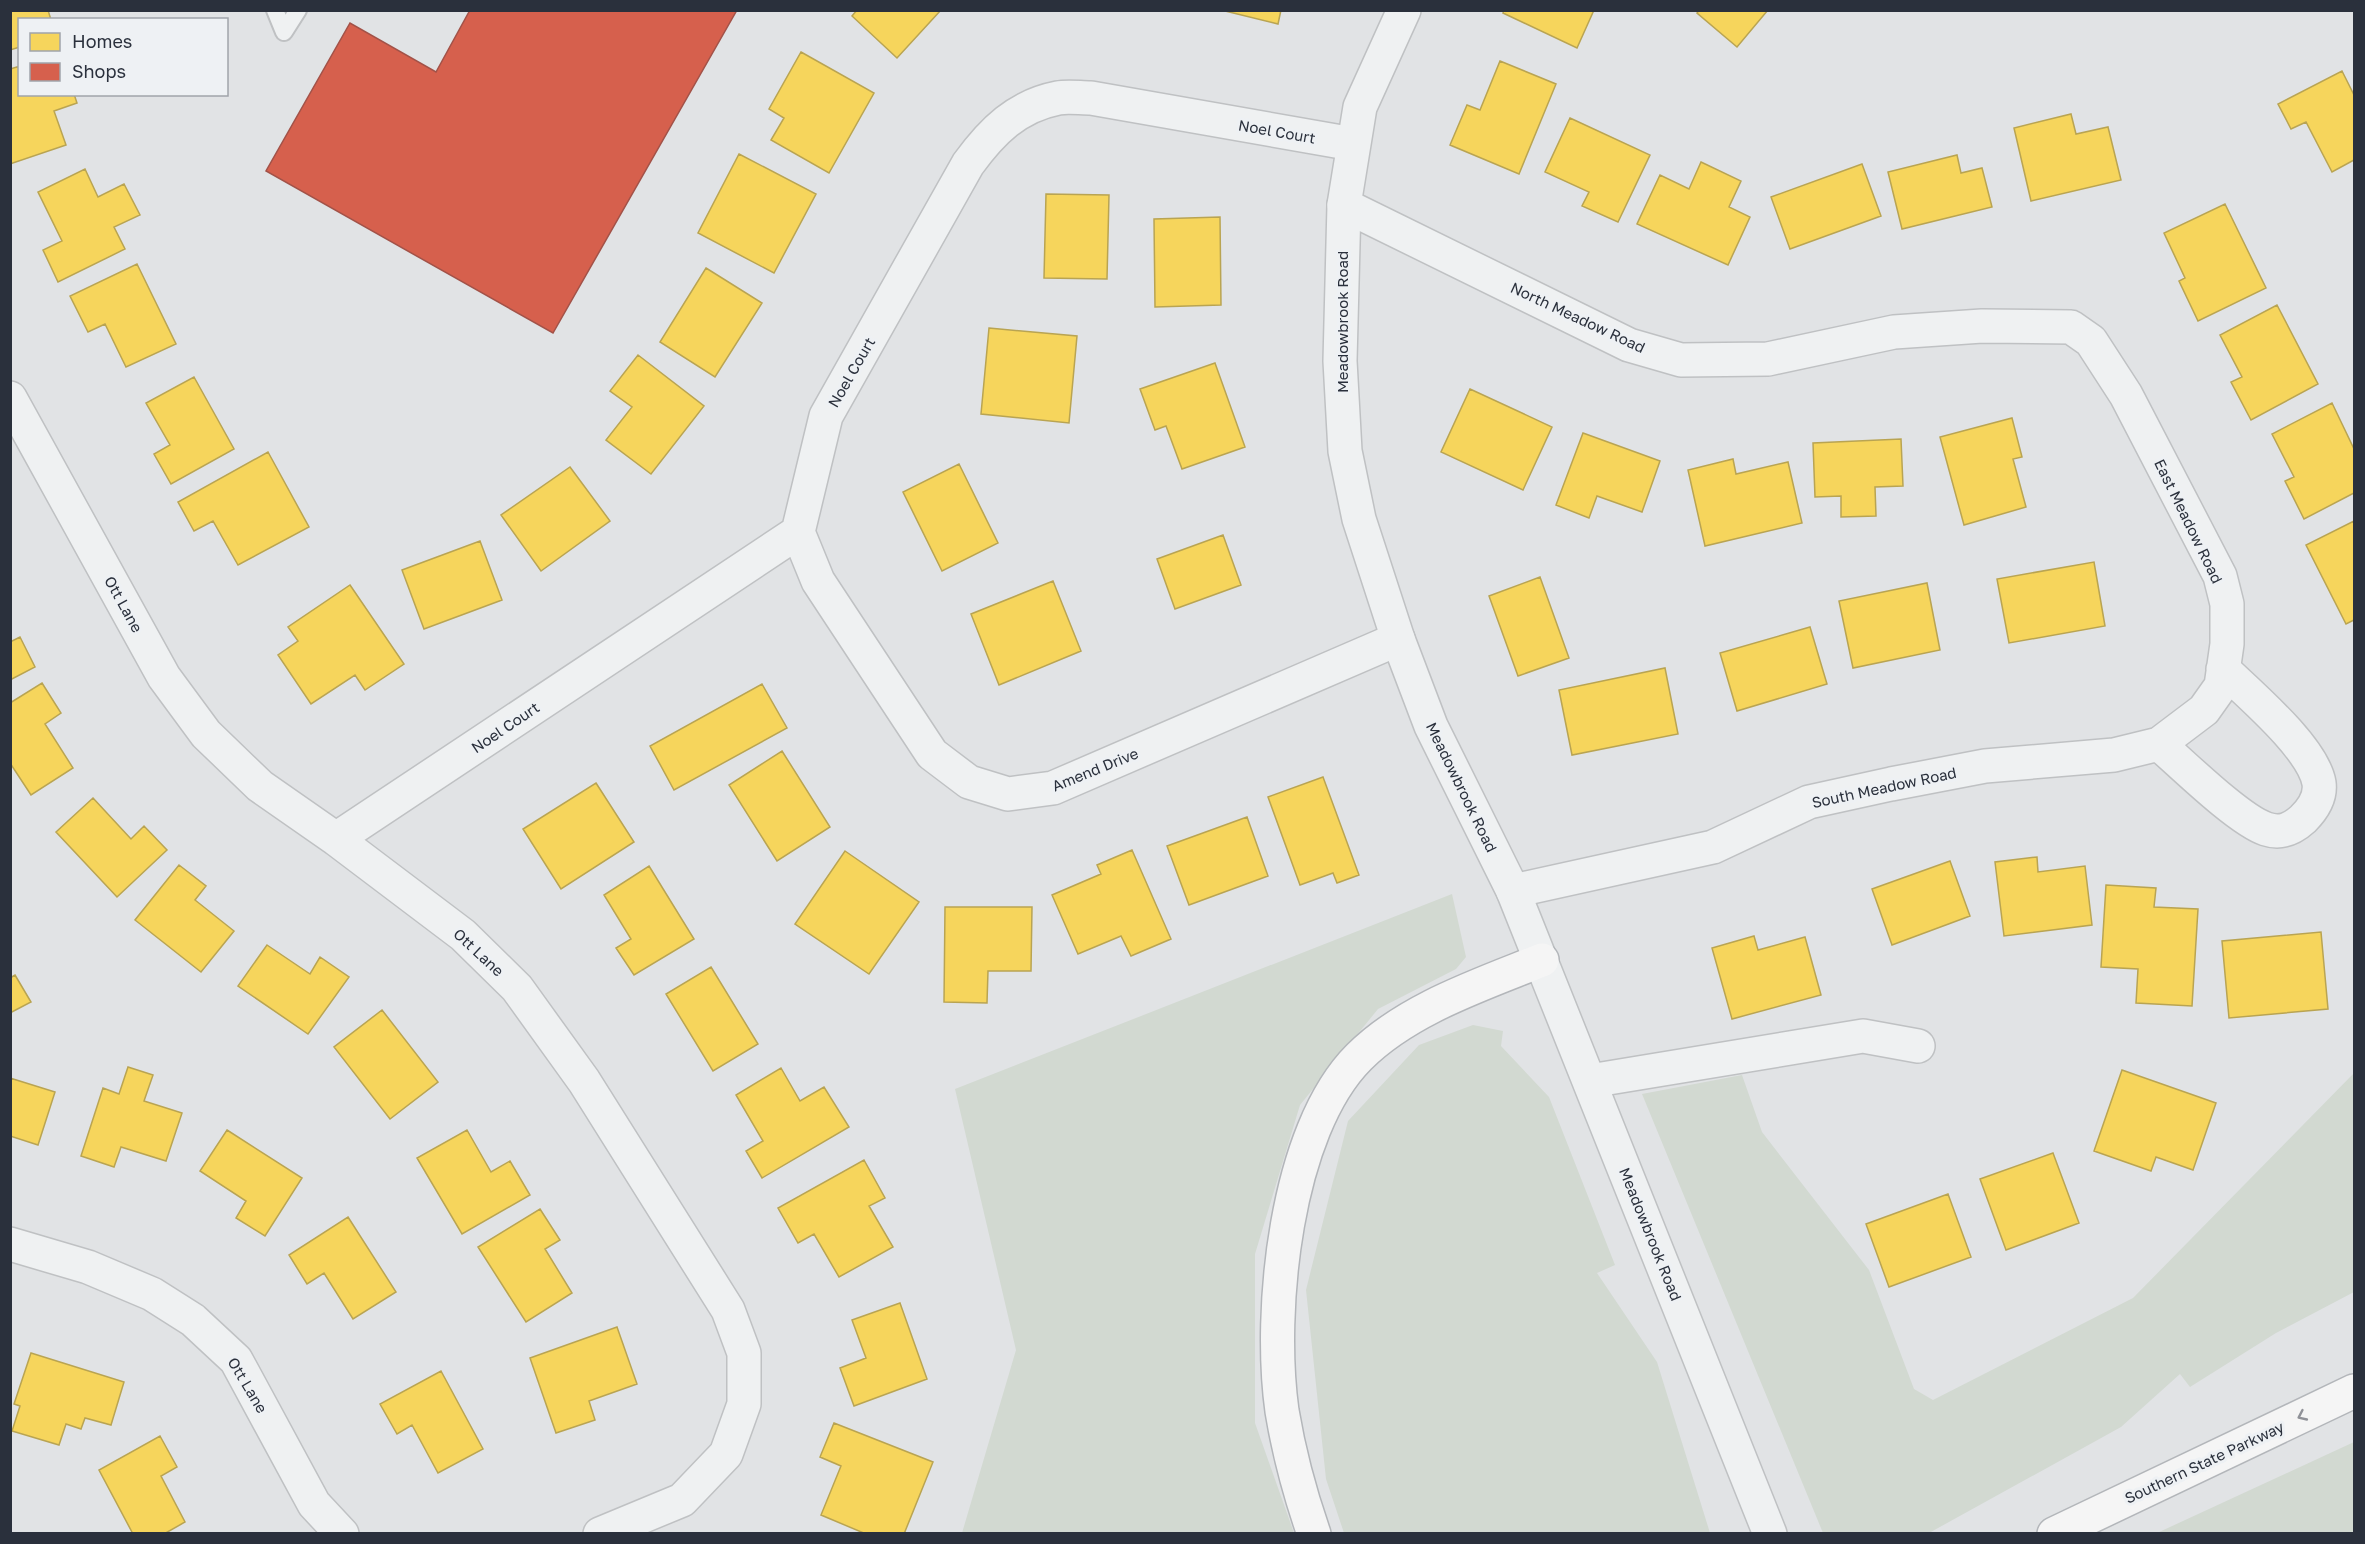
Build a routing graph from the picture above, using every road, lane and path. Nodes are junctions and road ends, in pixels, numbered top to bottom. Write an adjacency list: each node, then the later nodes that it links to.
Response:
1 (275, 10): 2 (lane)
2 (298, 10)
3 (1404, 10): 4 (street, Meadowbrook Road)
4 (1353, 144): 5 (street, Meadowbrook Road); 8 (street, Noel Court)
5 (1344, 205): 6 (street, North Meadow Road); 9 (street, Meadowbrook Road)
6 (2041, 325): 10 (street, East Meadow Road)
7 (10, 398): 12 (street, Ott Lane)
8 (798, 532): 9 (street, Amend Drive); 12 (street, Noel Court)
9 (1398, 639): 13 (street, Meadowbrook Road)
10 (2223, 669): 11 (street, East Meadow Road); 11 (street)
11 (2159, 744): 13 (street, South Meadow Road)
12 (336, 840): 21 (street, Ott Lane)
13 (1513, 891): 14 (street, Meadowbrook Road)
14 (1542, 960): 16 (street, Meadowbrook Road); 22 (highway)
15 (1918, 1046): 16 (street)
16 (1590, 1081): 19 (street, Meadowbrook Road)
17 (10, 1244): 20 (street, Ott Lane)
18 (2355, 1391): 23 (highway, Southern State Parkway, one-way to 23)
19 (1767, 1525)
20 (342, 1533)
21 (600, 1533)
22 (1314, 1533)
23 (2054, 1533)

